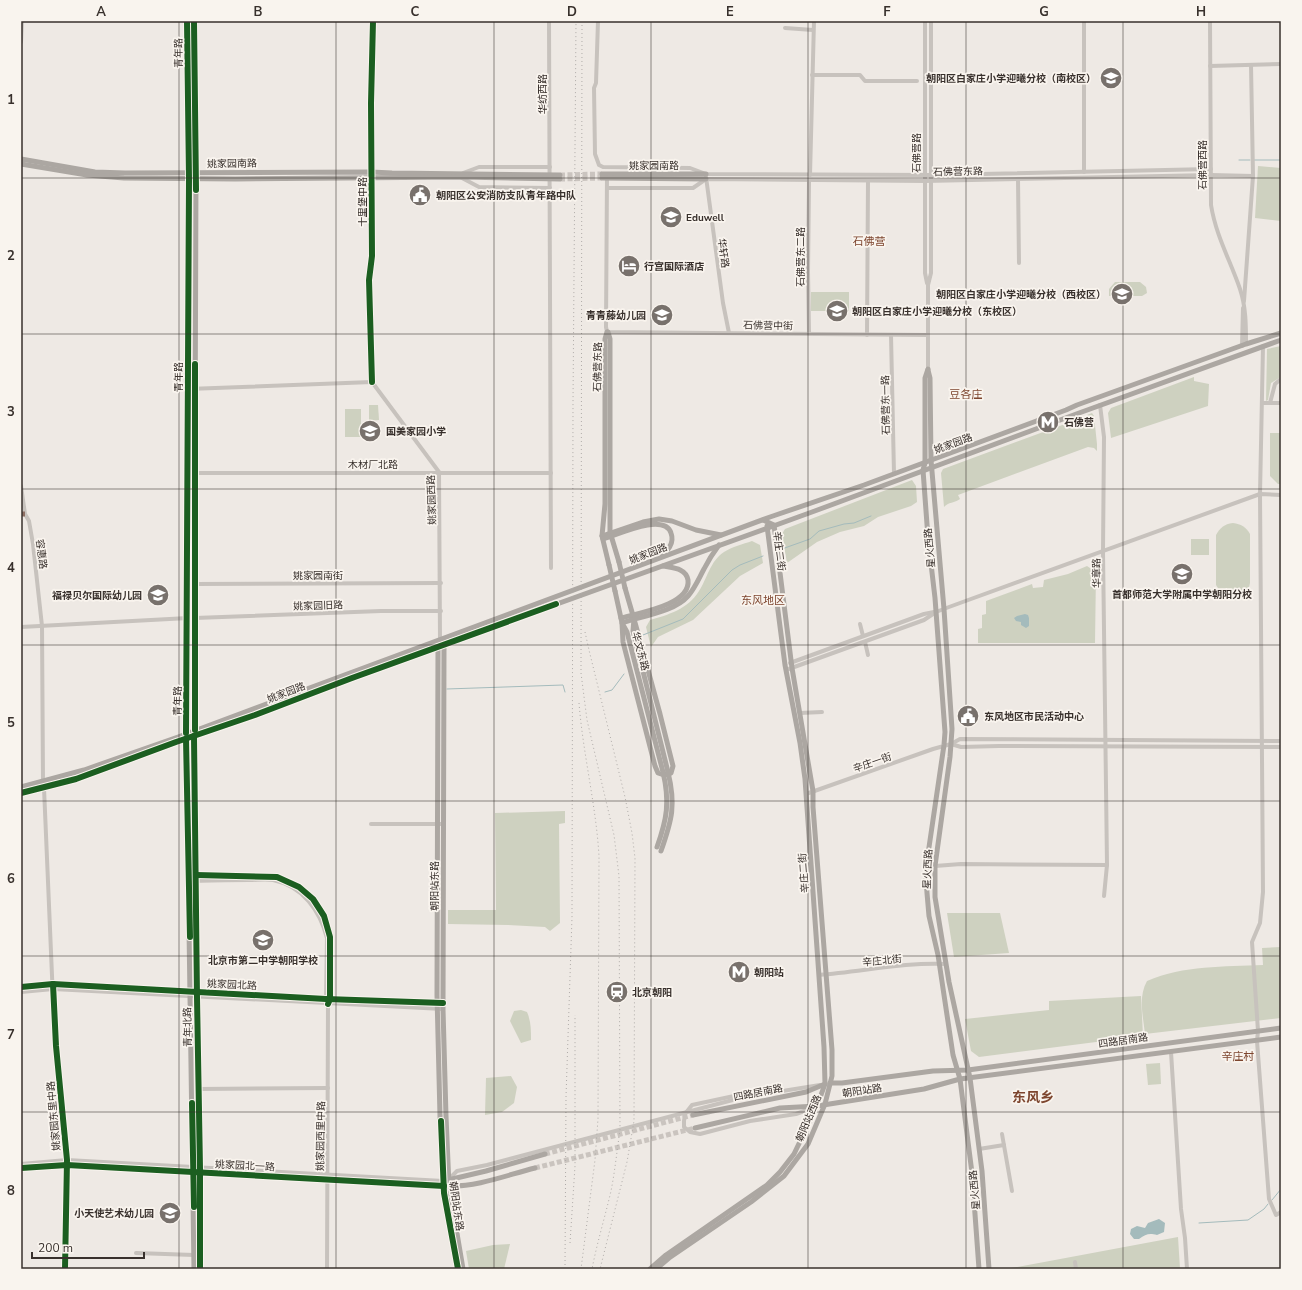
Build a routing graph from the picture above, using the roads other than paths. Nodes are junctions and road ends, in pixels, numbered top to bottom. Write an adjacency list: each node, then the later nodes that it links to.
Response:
1 (22, 21): 14 (street)
2 (187, 21): 31 (main road, 青年路)
3 (194, 21): 32 (main road, 青年路)
4 (373, 21): 25 (street, 十里堡中路)
5 (549, 21): 22 (street, 华纺西路)
6 (598, 21): 23 (street)
7 (814, 21): 13 (street)
8 (925, 21): 28 (street, 石佛营路)
9 (931, 21): 29 (street, 石佛营路)
10 (1084, 21): 26 (street)
11 (1210, 21): 17 (street, 石佛营西路)
12 (785, 28): 13 (street)
13 (813, 30): 18 (street)
14 (21, 42)
15 (1281, 64): 16 (street)
16 (1251, 65): 17 (street); 35 (street)
17 (1210, 66): 24 (street, 石佛营西路)
18 (812, 75): 19 (street); 27 (street)
19 (917, 81)
20 (21, 159): 31 (main road, 姚家园南路)
21 (21, 164): 31 (main road, 姚家园南路)
22 (550, 167): 33 (street); 44 (street, 华纺西路)
23 (607, 168): 37 (street); 45 (street)
24 (1210, 170): 26 (street, 石佛营东路); 30 (street, 石佛营西路)
25 (372, 172): 32 (main road, 姚家园南路); 33 (main road, 姚家园南路); 38 (street, 十里堡中路)
26 (1084, 172): 29 (street, 石佛营东路)
27 (810, 175): 28 (street, 石佛营东路); 37 (street, 石佛营东路)
28 (925, 175): 29 (street, 石佛营东路); 42 (street, 石佛营路)
29 (930, 175): 43 (street, 石佛营路)
30 (1210, 175): 35 (street, 石佛营东路); 39 (street, 石佛营东路); 48 (street, 石佛营西路)
31 (189, 176): 32 (main road, 姚家园南路); 63 (main road, 青年路)
32 (196, 176): 38 (main road, 姚家园南路); 62 (main road, 青年路)
33 (462, 176): 36 (main road, 姚家园南路); 38 (main road, 姚家园南路); 44 (street)
34 (602, 176): 37 (main road, 姚家园南路)
35 (1253, 176): 48 (street)
36 (560, 177)
37 (706, 177): 40 (street, 石佛营东路); 45 (street); 50 (street, 华轩路)
38 (372, 178): 61 (street, 十里堡中路)
39 (1018, 179): 43 (street, 石佛营东路); 46 (street)
40 (809, 180): 41 (street, 石佛营东路); 52 (street, 石佛营东二路)
41 (868, 181): 42 (street, 石佛营东路); 53 (street)
42 (925, 181): 43 (street, 石佛营东路); 47 (street, 石佛营路)
43 (931, 181): 47 (street, 石佛营路)
44 (550, 188): 74 (street, 华纺西路)
45 (607, 188): 49 (street)
46 (1020, 263)
47 (928, 285): 55 (street, 石佛营路)
48 (1244, 304): 57 (street, 石佛营西路)
49 (607, 332): 50 (street, 石佛营中街); 83 (main road, 石佛营东路); 85 (main road, 石佛营东路)
50 (729, 333): 52 (street, 石佛营中街)
51 (1281, 333): 57 (main road, 姚家园路)
52 (809, 334): 53 (street, 石佛营中街)
53 (867, 335): 54 (street, 石佛营中街)
54 (891, 335): 55 (street, 石佛营中街); 75 (street, 石佛营东一路)
55 (928, 335): 59 (street, 石佛营路)
56 (1281, 340): 58 (main road, 姚家园路)
57 (1244, 345): 68 (main road, 姚家园路)
58 (1263, 346): 64 (street); 67 (main road, 姚家园路)
59 (928, 369): 68 (main road, 石佛营路); 69 (main road, 石佛营路)
60 (1281, 380): 65 (street)
61 (372, 382): 62 (street); 72 (street, 姚家园西路)
62 (195, 388): 63 (street); 73 (main road, 青年路)
63 (188, 389): 97 (main road, 青年路)
64 (1262, 403): 65 (street); 77 (street)
65 (1270, 403): 66 (street)
66 (1281, 403)
67 (1100, 405): 70 (main road, 姚家园路); 87 (street, 华章路)
68 (931, 460): 69 (main road, 姚家园路); 70 (main road, 星火西路)
69 (925, 463): 71 (main road, 石佛营路); 75 (main road, 姚家园路)
70 (932, 467): 71 (main road, 姚家园路); 93 (main road, 星火西路)
71 (923, 470): 81 (main road, 姚家园路); 95 (main road, 星火西路)
72 (439, 472): 73 (street, 木材厂北路); 74 (street, 木材厂北路); 91 (street, 姚家园西路)
73 (196, 473): 92 (main road, 青年路)
74 (551, 473): 90 (street, 华纺西路)
75 (894, 474): 80 (main road, 姚家园路)
76 (21, 486): 79 (street, 容惠路)
77 (1260, 494): 78 (street); 87 (street); 116 (street)
78 (1281, 495)
79 (23, 514): 101 (street, 容惠路)
80 (763, 520): 81 (main road, 辛庄二街); 82 (main road, 辛庄二街); 84 (main road, 姚家园路)
81 (774, 525): 82 (main road, 姚家园路); 108 (main road, 辛庄二街)
82 (768, 527): 86 (main road, 姚家园路); 109 (main road, 辛庄二街)
83 (611, 534): 84 (main road); 85 (main road); 88 (main road); 96 (main road, 华文东路, bridge)
84 (722, 535): 88 (main road, 姚家园路)
85 (603, 537): 99 (main road, 华文东路, bridge)
86 (719, 545): 89 (main road, 姚家园路); 96 (main road)
87 (1103, 551): 93 (street); 115 (street, 华章路)
88 (658, 559): 104 (main road, 姚家园路)
89 (662, 566): 96 (main road); 106 (main road, 姚家园路)
90 (551, 568)
91 (440, 583): 92 (street, 姚家园南街); 94 (street, 姚家园西路)
92 (195, 584): 98 (main road, 青年路)
93 (944, 609): 95 (street); 117 (main road, 星火西路)
94 (441, 611): 98 (street, 姚家园旧路); 104 (street, 姚家园西路)
95 (936, 612): 103 (street); 105 (street); 118 (main road, 星火西路)
96 (633, 617): 99 (main road); 99 (main road); 124 (main road, 华文东路)
97 (188, 618): 101 (street); 113 (main road, 青年路)
98 (195, 618): 112 (main road, 青年路)
99 (622, 621): 124 (main road, 华文东路)
100 (860, 624): 103 (street)
101 (42, 626): 102 (street); 125 (street, 容惠路)
102 (21, 627)
103 (863, 636): 108 (street)
104 (440, 640): 112 (main road, 姚家园路)
105 (865, 642): 107 (street); 108 (street)
106 (441, 646): 112 (main road, 姚家园路); 132 (main road, 朝阳站东路)
107 (868, 655)
108 (792, 665): 109 (street); 111 (main road, 辛庄二街)
109 (785, 668): 130 (main road, 辛庄二街)
110 (822, 712): 111 (street)
111 (800, 713): 128 (main road, 辛庄二街)
112 (195, 733): 113 (main road, 姚家园路); 122 (main road, 青年北路)
113 (186, 736): 123 (main road, 青年北路); 125 (main road, 姚家园路); 127 (main road, 姚家园路)
114 (1281, 740): 116 (street, 辛庄一街)
115 (1105, 741): 116 (street, 辛庄一街); 117 (street, 辛庄一街); 119 (street, 华章路)
116 (1261, 741): 120 (street)
117 (951, 744): 118 (street, 辛庄一街); 119 (street); 135 (main road, 星火西路)
118 (944, 746): 128 (street, 辛庄一街); 138 (main road, 星火西路)
119 (1105, 746): 120 (street); 134 (street, 华章路)
120 (1261, 747): 121 (street); 150 (street)
121 (1281, 747)
122 (195, 758): 123 (main road); 136 (main road, 青年北路)
123 (187, 759): 145 (main road, 青年北路)
124 (665, 772): 133 (main road, bridge)
125 (43, 781): 126 (main road, 姚家园路)
126 (21, 787)
127 (44, 788): 129 (main road, 姚家园路); 143 (street, 姚家园东里中路)
128 (813, 791): 130 (street, 辛庄一街); 141 (main road, 辛庄二街)
129 (21, 793)
130 (806, 794): 140 (main road, 辛庄二街)
131 (371, 824): 132 (street)
132 (441, 824): 147 (main road, 朝阳站东路)
133 (659, 849)
134 (1107, 865): 135 (street); 137 (street, 华章路)
135 (935, 866): 139 (main road, 星火西路)
136 (196, 878): 145 (main road, 青年北路); 146 (street, 姚家园西里中路)
137 (1104, 896)
138 (939, 964): 139 (street, 辛庄北街); 141 (street, 辛庄北街); 155 (main road, 星火西路)
139 (946, 964): 154 (main road, 星火西路)
140 (819, 975): 141 (street, 辛庄北街); 158 (main road, 朝阳站西路)
141 (827, 975): 158 (main road, 朝阳站西路)
142 (21, 987): 143 (street, 姚家园北路)
143 (53, 987): 144 (street, 姚家园北路); 145 (street, 姚家园北路); 170 (street, 姚家园东里中路)
144 (21, 992)
145 (194, 995): 146 (street, 姚家园北路); 161 (main road, 青年北路); 174 (main road, 青年北路)
146 (328, 1001): 147 (street, 姚家园北路); 148 (street, 姚家园北路); 159 (street, 姚家园西里中路)
147 (440, 1003): 148 (main road, 朝阳站东路)
148 (440, 1009): 177 (main road, 朝阳站东路)
149 (1281, 1028): 150 (main road, 四路居南路)
150 (1258, 1031): 152 (street); 154 (main road, 四路居南路)
151 (1281, 1038): 152 (main road, 朝阳站路)
152 (1257, 1041): 153 (main road, 朝阳站路); 179 (street)
153 (1171, 1052): 156 (main road, 朝阳站路); 194 (street)
154 (968, 1070): 155 (main road, 朝阳站路); 156 (main road, 星火西路)
155 (958, 1071): 157 (main road, 星火西路); 158 (main road, 朝阳站路)
156 (970, 1078): 157 (main road, 朝阳站路); 168 (main road, 星火西路)
157 (960, 1079): 162 (main road, 朝阳站路); 191 (main road, 星火西路)
158 (827, 1083): 162 (main road, 朝阳站西路); 163 (main road, 朝阳站西路); 164 (main road, 四路居南路); 177 (street)
159 (328, 1088): 161 (street); 176 (street, 姚家园西里中路)
160 (766, 1088): 163 (street)
161 (199, 1089): 175 (main road, 青年北路)
162 (825, 1104): 163 (main road, 朝阳站路); 190 (main road, 朝阳站西路)
163 (817, 1106): 165 (main road, 朝阳站路); 189 (main road, 朝阳站西路)
164 (693, 1115)
165 (695, 1128)
166 (1002, 1134): 167 (street)
167 (1004, 1145): 168 (street); 178 (street)
168 (979, 1149): 192 (main road, 星火西路)
169 (545, 1154): 177 (main road)
170 (67, 1163): 171 (street, 姚家园北一路); 172 (street, 姚家园北一路); 174 (street, 姚家园北一路); 183 (street, 姚家园东里中路)
171 (21, 1164)
172 (21, 1168)
173 (535, 1168): 177 (main road)
174 (193, 1170): 175 (street, 姚家园北一路); 181 (main road, 青年北路)
175 (200, 1170): 176 (street, 姚家园北一路); 185 (main road, 青年北路)
176 (327, 1177): 177 (street, 姚家园北一路); 186 (street, 姚家园西里中路)
177 (446, 1183): 187 (main road, 朝阳站东路); 188 (main road, 朝阳站东路)
178 (1012, 1191)
179 (1281, 1212)
180 (136, 1253): 181 (street)
181 (194, 1255): 184 (main road, 青年北路)
182 (1075, 1262): 193 (street)
183 (65, 1269)
184 (194, 1269)
185 (200, 1269)
186 (327, 1269)
187 (458, 1269)
188 (462, 1269)
189 (650, 1269)
190 (656, 1269)
191 (979, 1269)
192 (989, 1269)
193 (1076, 1269)
194 (1186, 1269)

